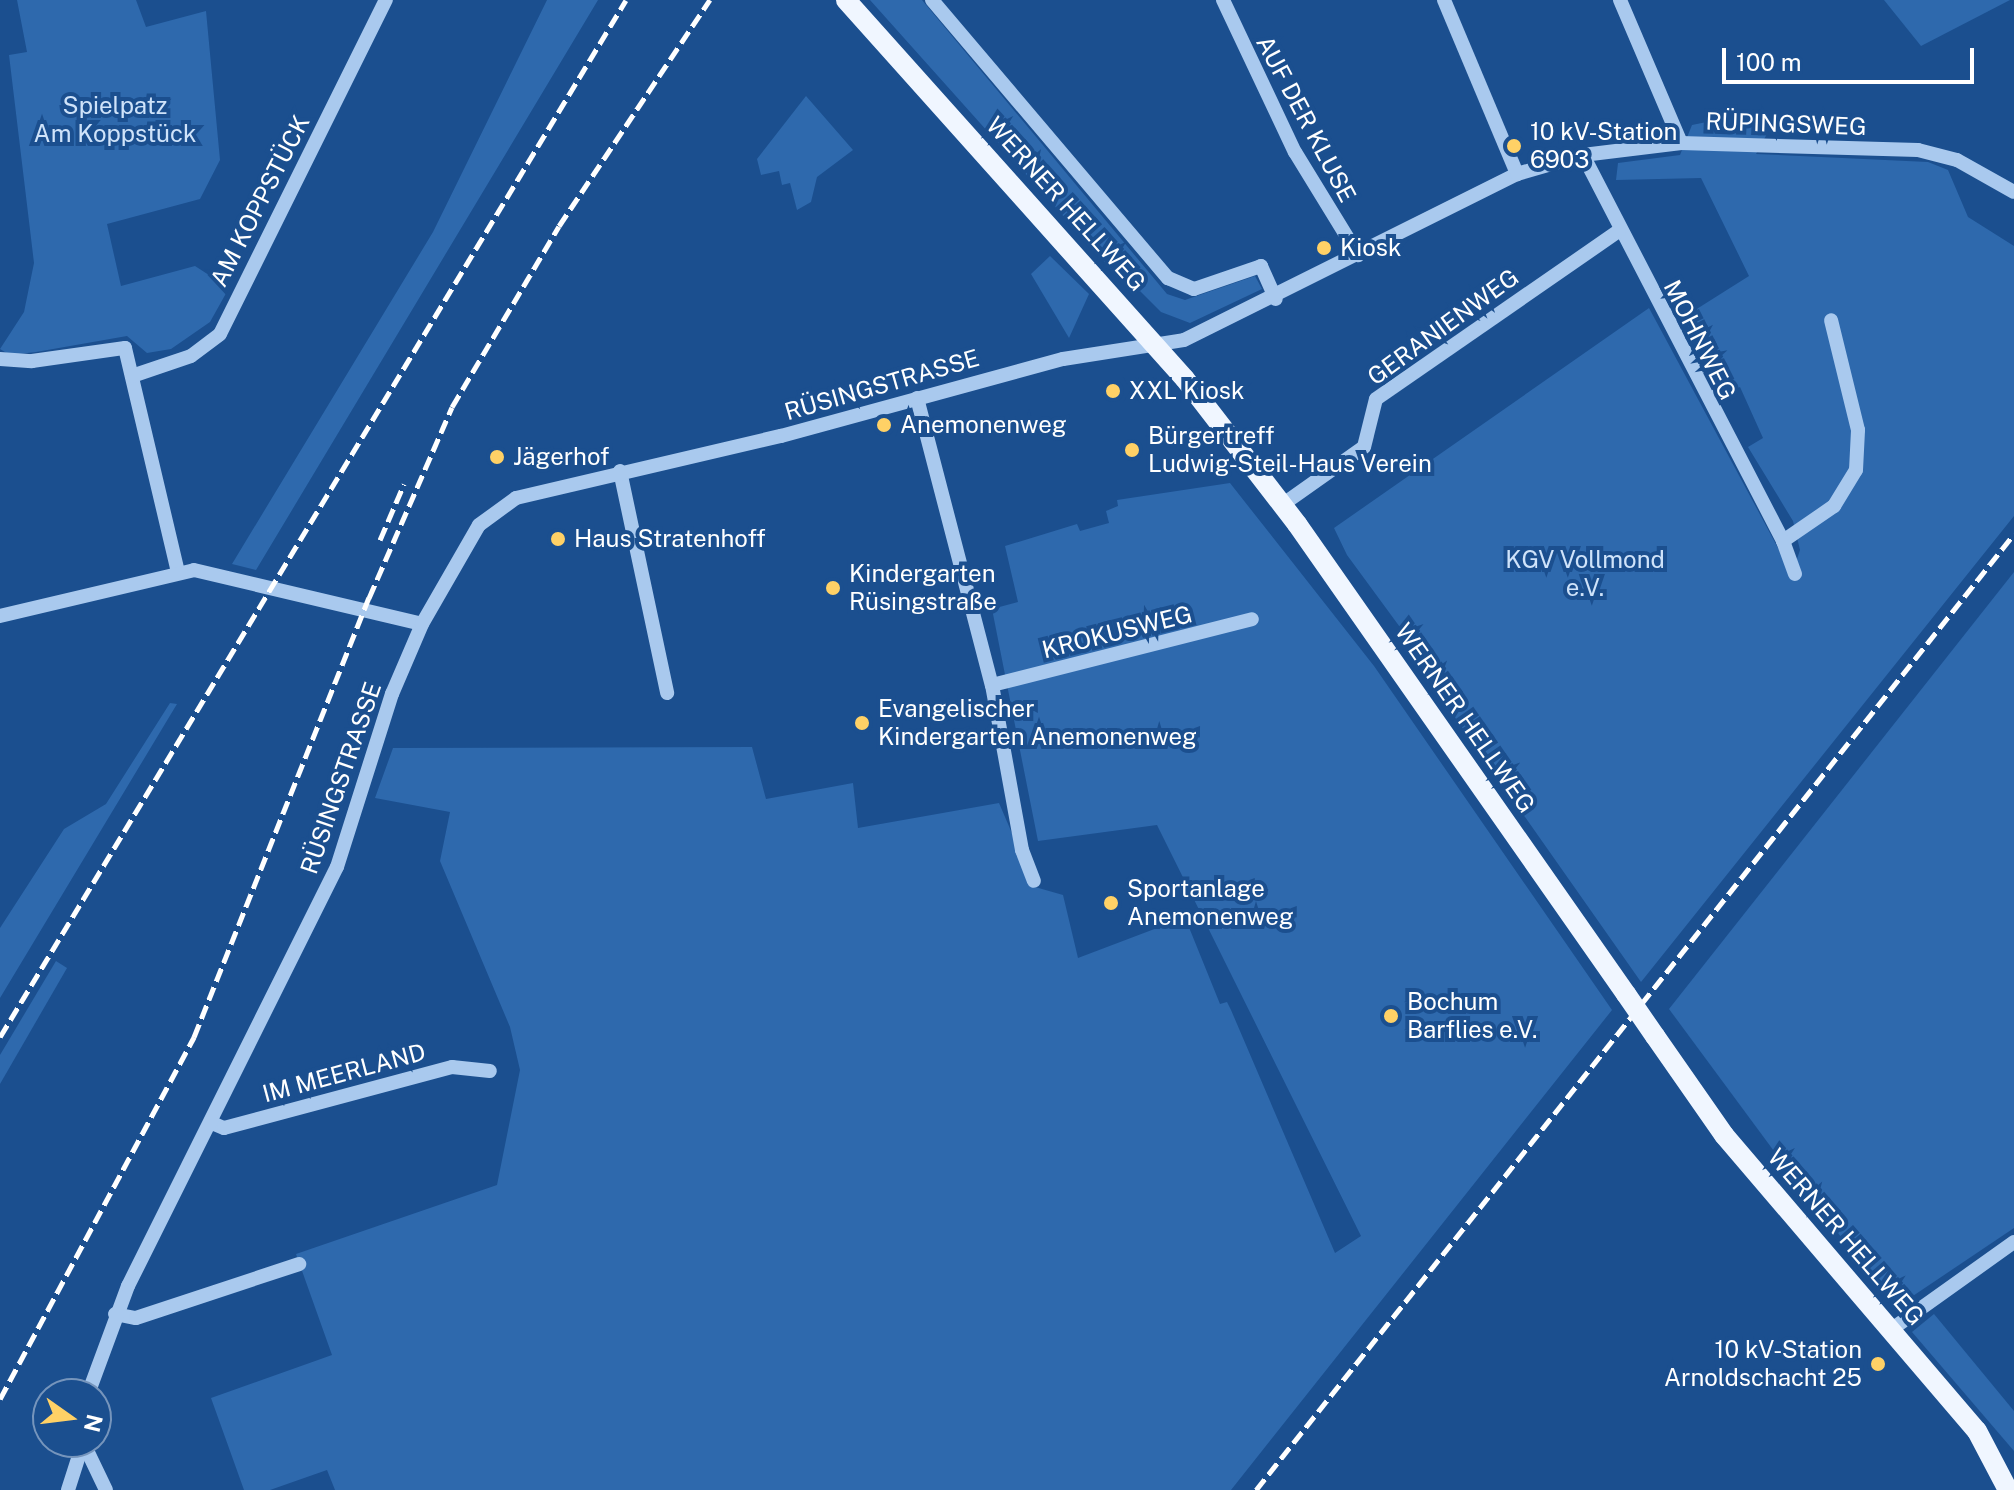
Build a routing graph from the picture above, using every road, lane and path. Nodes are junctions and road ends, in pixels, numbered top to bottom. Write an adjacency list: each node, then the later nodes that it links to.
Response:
1 (386, 0): 17 (street, AM KOPPSTÜCK)
2 (846, 0): 15 (main road, WERNER HELLWEG)
3 (932, 0): 13 (street, WERNER HELLWEG)
4 (1223, 0): 12 (street, AUF DER KLUSE)
5 (1444, 0): 9 (street)
6 (1620, 0): 7 (street)
7 (1681, 143): 8 (street, RÜPINGSWEG); 10 (street, RÜPINGSWEG)
8 (1583, 155): 9 (street, RÜPINGSWEG); 11 (street, MOHNWEG)
9 (1517, 174): 12 (street, RÜPINGSWEG)
10 (2014, 192)
11 (1619, 231): 20 (street, GERANIENWEG); 21 (street, MOHNWEG)
12 (1358, 255): 13 (street, RÜPINGSWEG)
13 (1276, 299): 15 (street, RÜPINGSWEG)
14 (1831, 320): 21 (street)
15 (1157, 344): 18 (street, RÜSINGSTRASSE); 20 (main road, WERNER HELLWEG)
16 (0, 359): 17 (street)
17 (132, 376): 22 (street)
18 (917, 398): 19 (street, RÜSINGSTRASSE); 27 (street)
19 (620, 471): 26 (street, RÜSINGSTRASSE); 28 (street)
20 (1282, 505): 35 (main road, WERNER HELLWEG, bridge)
21 (1783, 541): 23 (street, MOHNWEG)
22 (178, 573): 24 (street); 26 (street)
23 (1795, 574)
24 (0, 616)
25 (1252, 619): 27 (street, KROKUSWEG)
26 (422, 624): 31 (street, RÜSINGSTRASSE)
27 (992, 685): 29 (street)
28 (667, 693)
29 (1034, 881)
30 (490, 1071): 31 (street, IM MEERLAND)
31 (212, 1123): 34 (street, RÜSINGSTRASSE)
32 (2014, 1242): 35 (street)
33 (299, 1264): 34 (street)
34 (115, 1314): 36 (street, RÜSINGSTRASSE)
35 (1892, 1329): 41 (main road, WERNER HELLWEG)
36 (93, 1378)
37 (78, 1458): 39 (street)
38 (90, 1458): 40 (street)
39 (68, 1490)
40 (106, 1490)
41 (2008, 1490)

